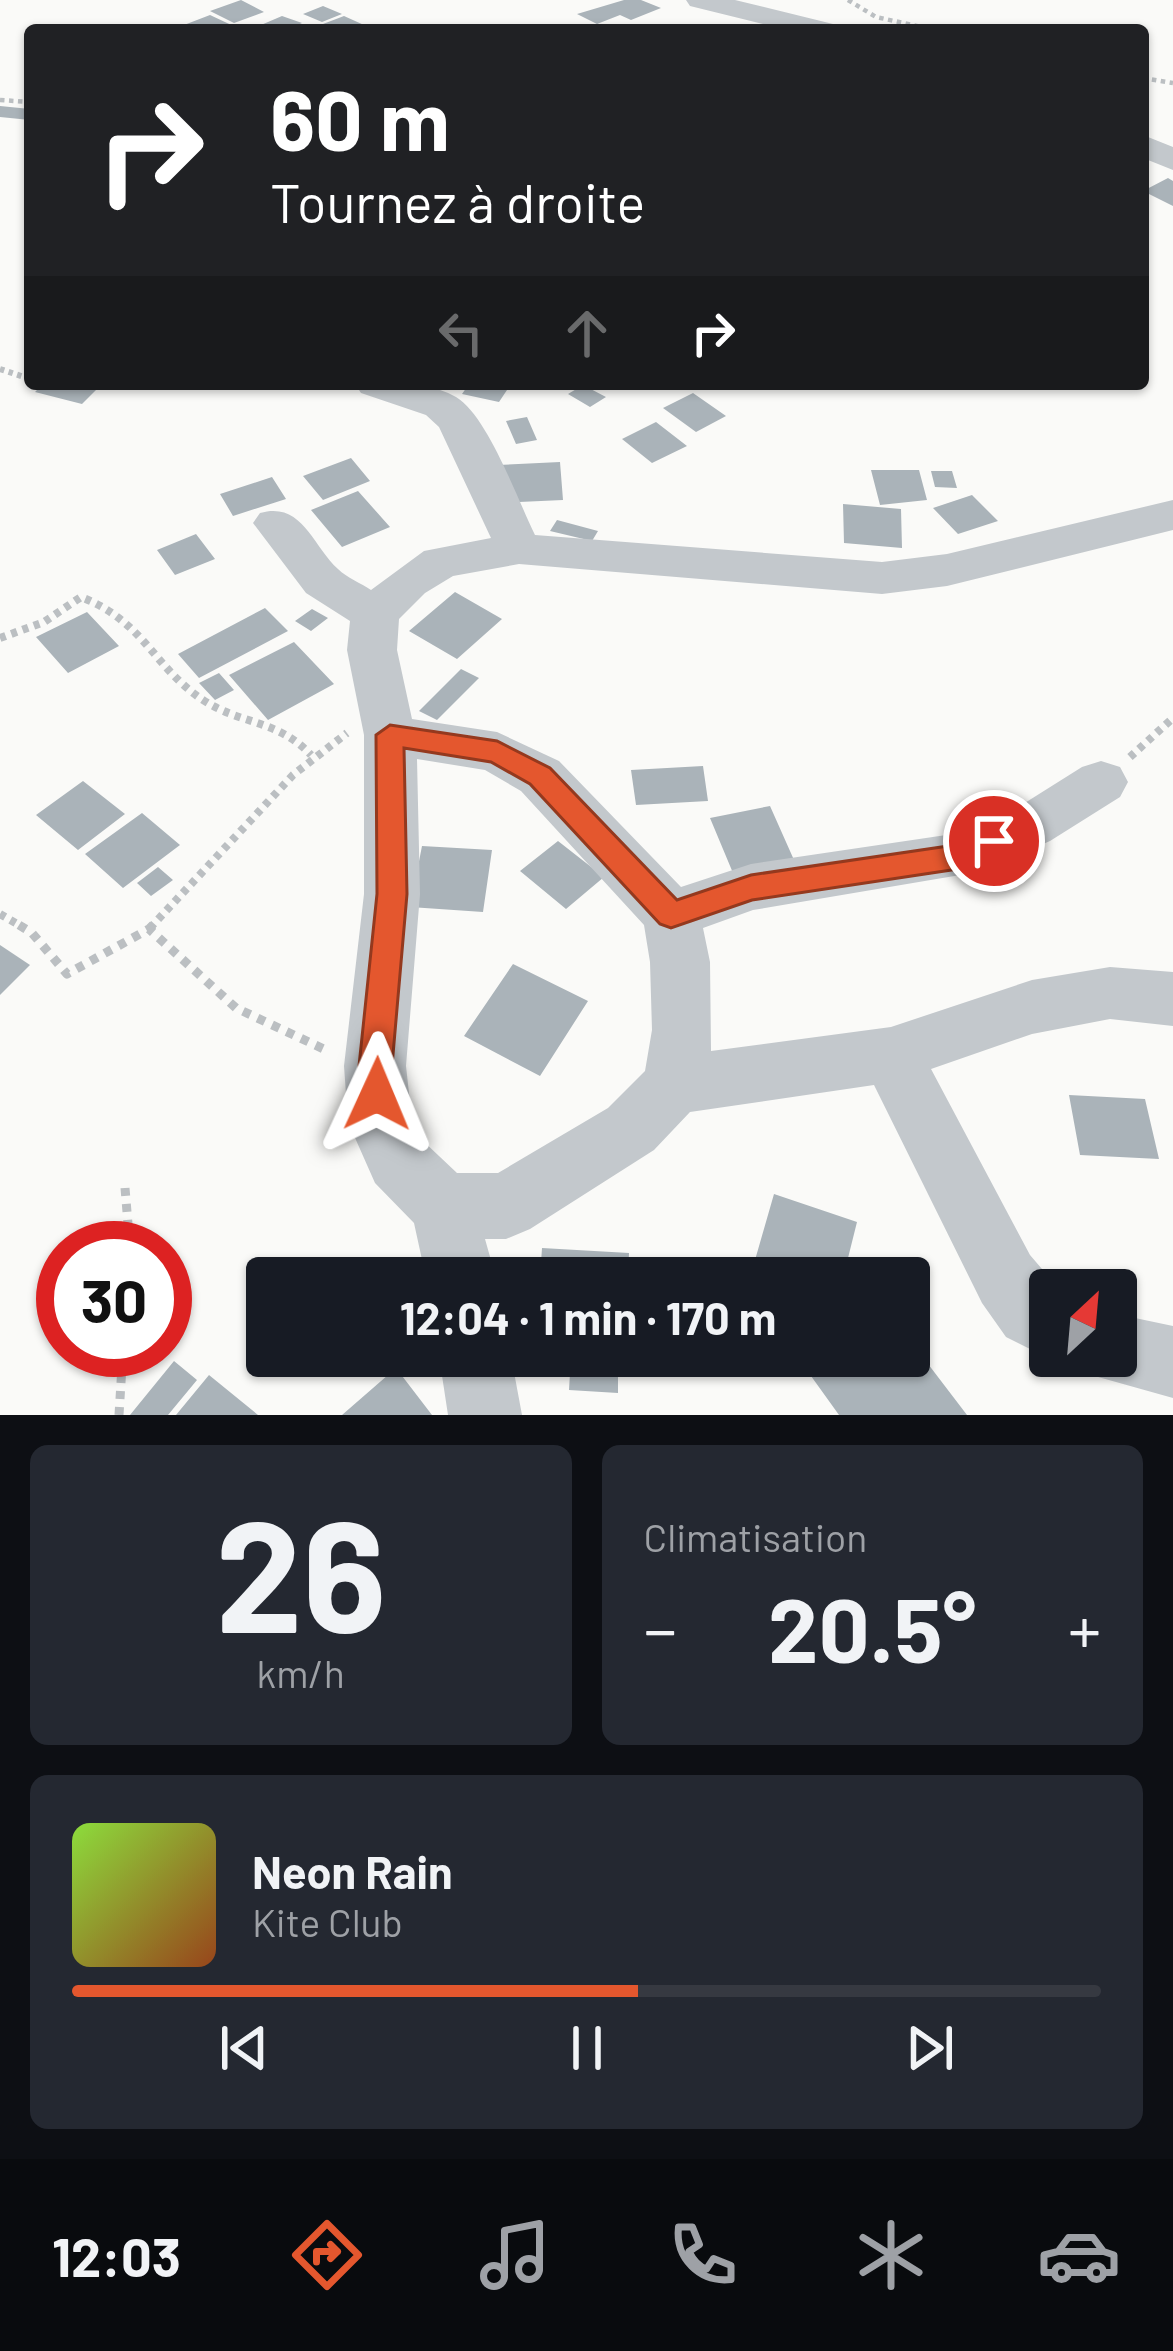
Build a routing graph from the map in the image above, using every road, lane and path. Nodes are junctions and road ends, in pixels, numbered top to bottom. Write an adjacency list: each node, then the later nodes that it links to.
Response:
1 (700, 0): 3 (street)
2 (848, 0): 4 (path)
3 (798, 24)
4 (900, 24)
5 (393, 390): 8 (street)
6 (1173, 515): 8 (street)
7 (277, 523): 9 (street)
8 (519, 549): 9 (street)
9 (375, 614): 12 (street)
10 (0, 638): 13 (path)
11 (1173, 718): 14 (path)
12 (390, 735): 13 (path); 16 (street); 20 (street)
13 (311, 755): 17 (path)
14 (1101, 782): 16 (street)
15 (0, 914): 17 (path)
16 (671, 915): 21 (street)
17 (149, 929): 20 (path)
18 (1173, 999): 19 (street)
19 (890, 1055): 21 (street); 26 (street)
20 (375, 1066): 23 (street)
21 (674, 1085): 23 (street)
22 (124, 1188): 24 (path)
23 (443, 1206): 25 (street)
24 (127, 1221)
25 (456, 1257)
26 (1029, 1309)
27 (1137, 1354): 28 (street)
28 (1173, 1362)
29 (121, 1377): 31 (path)
30 (479, 1377): 32 (street)
31 (118, 1415)
32 (484, 1415)

